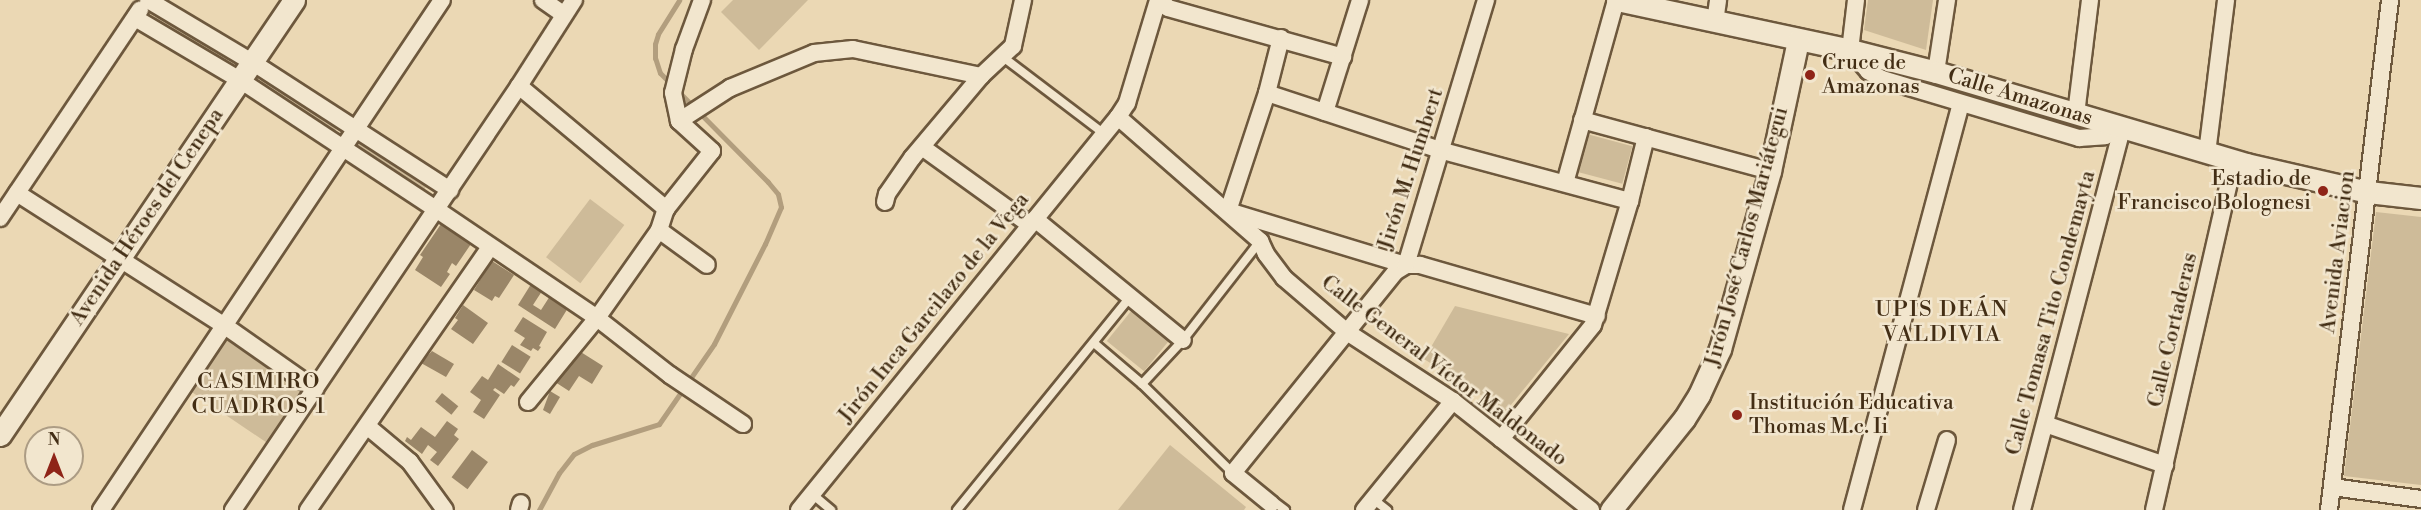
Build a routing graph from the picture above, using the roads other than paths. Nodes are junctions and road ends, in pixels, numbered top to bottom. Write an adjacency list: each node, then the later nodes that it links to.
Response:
1 (148, 0): 19 (street); 26 (street)
2 (294, 0): 26 (street, Avenida Héroes del Cenepa)
3 (442, 0): 39 (street)
4 (543, 0): 18 (street)
5 (574, 0): 18 (street)
6 (702, 0): 37 (street)
7 (1023, 0): 24 (street)
8 (1159, 0): 21 (street); 35 (street, Jirón Inca Garcilazo de la Vega)
9 (1360, 0): 25 (street)
10 (1486, 0): 44 (street, Jirón M. Humbert)
11 (1617, 0): 20 (street, Calle Amazonas); 36 (street)
12 (1718, 0): 20 (street)
13 (1857, 0): 23 (street)
14 (1947, 0): 27 (street)
15 (2090, 0): 34 (street)
16 (2226, 0): 45 (street)
17 (2390, 0): 50 (street, Avenida Aviacion)
18 (563, 14): 30 (street)
19 (135, 18): 29 (street); 51 (street)
20 (1715, 22): 22 (street, Calle Amazonas)
21 (1281, 39): 25 (street); 31 (street)
22 (1798, 40): 23 (street, Calle Amazonas); 47 (street, Jirón José Carlos Mariátegui)
23 (1850, 50): 27 (street, Calle Amazonas); 32 (street)
24 (1003, 57): 28 (street); 40 (lane)
25 (1343, 57): 33 (street)
26 (252, 62): 29 (street, Avenida Héroes del Cenepa); 39 (street)
27 (1936, 72): 34 (street, Calle Amazonas)
28 (981, 76): 37 (street); 42 (street)
29 (240, 80): 43 (street); 63 (street, Avenida Héroes del Cenepa)
30 (519, 86): 49 (street); 56 (street)
31 (1267, 93): 33 (street); 57 (street)
32 (1961, 104): 38 (street); 100 (street)
33 (1325, 112): 44 (street)
34 (2076, 114): 38 (street, Calle Amazonas)
35 (1118, 117): 40 (street, Jirón Inca Garcilazo de la Vega); 57 (street, Calle General Víctor Maldonado)
36 (1582, 120): 41 (street); 48 (street)
37 (679, 121): 56 (street)
38 (2122, 128): 45 (street, Calle Amazonas); 78 (street, Calle Tomasa Tito Condemayta)
39 (355, 129): 43 (street); 49 (street)
40 (1103, 133): 59 (street, Jirón Inca Garcilazo de la Vega)
41 (1646, 137): 47 (street); 53 (street)
42 (922, 147): 54 (street); 59 (street)
43 (343, 148): 55 (street); 69 (street)
44 (1443, 151): 48 (street); 65 (street, Jirón M. Humbert)
45 (2207, 153): 46 (street, Calle Amazonas)
46 (2234, 161): 50 (street, Calle Amazonas); 83 (street, Calle Cortaderas)
47 (1770, 171): 99 (street, Jirón José Carlos Mariátegui)
48 (1565, 183): 53 (street)
49 (450, 190): 55 (street)
50 (2368, 192): 52 (street, Calle Amazonas); 85 (street, Avenida Aviacion)
51 (17, 193): 58 (street); 63 (street)
52 (2421, 198)
53 (1630, 201): 67 (street)
54 (885, 202)
55 (436, 209): 62 (street); 74 (street)
56 (666, 209): 60 (street)
57 (1228, 211): 61 (street, Calle General Víctor Maldonado); 65 (street)
58 (0, 218)
59 (1033, 222): 66 (street); 86 (street, Jirón Inca Garcilazo de la Vega)
60 (659, 230): 64 (street); 68 (street)
61 (1260, 241): 70 (street, Calle General Víctor Maldonado); 71 (lane)
62 (490, 247): 68 (street); 79 (street)
63 (120, 259): 69 (street); 80 (street, Avenida Héroes del Cenepa)
64 (707, 265)
65 (1406, 265): 67 (street); 70 (street, Jirón M. Humbert)
66 (1130, 297): 71 (street); 72 (lane)
67 (1597, 316): 81 (street)
68 (597, 318): 76 (street); 77 (street)
69 (225, 326): 74 (street); 90 (street)
70 (1347, 332): 75 (street, Calle General Víctor Maldonado); 84 (street, Jirón M. Humbert)
71 (1183, 340): 73 (lane)
72 (1094, 343): 73 (lane); 96 (lane)
73 (1142, 384): 84 (lane)
74 (315, 388): 91 (street)
75 (1453, 401): 81 (street, Calle General Víctor Maldonado); 88 (street)
76 (528, 402)
77 (737, 420)
78 (2045, 424): 83 (street); 102 (street, Calle Tomasa Tito Condemayta)
79 (368, 426): 92 (street); 93 (street)
80 (0, 435)
81 (1501, 439): 98 (street, Calle General Víctor Maldonado)
82 (1947, 440): 101 (street)
83 (2165, 465): 103 (street, Calle Cortaderas)
84 (1233, 473): 89 (street)
85 (2332, 488): 87 (street); 104 (street, Avenida Aviacion)
86 (812, 494): 94 (street, Jirón Inca Garcilazo de la Vega); 95 (lane)
87 (2421, 499)
88 (1369, 505): 97 (lane)
89 (1274, 506)
90 (101, 510)
91 (233, 510)
92 (308, 510)
93 (445, 510)
94 (799, 510)
95 (831, 510)
96 (957, 510)
97 (1387, 510)
98 (1591, 510)
99 (1611, 510)
100 (1852, 510)
101 (1926, 510)
102 (2022, 510)
103 (2154, 510)
104 (2329, 510)

